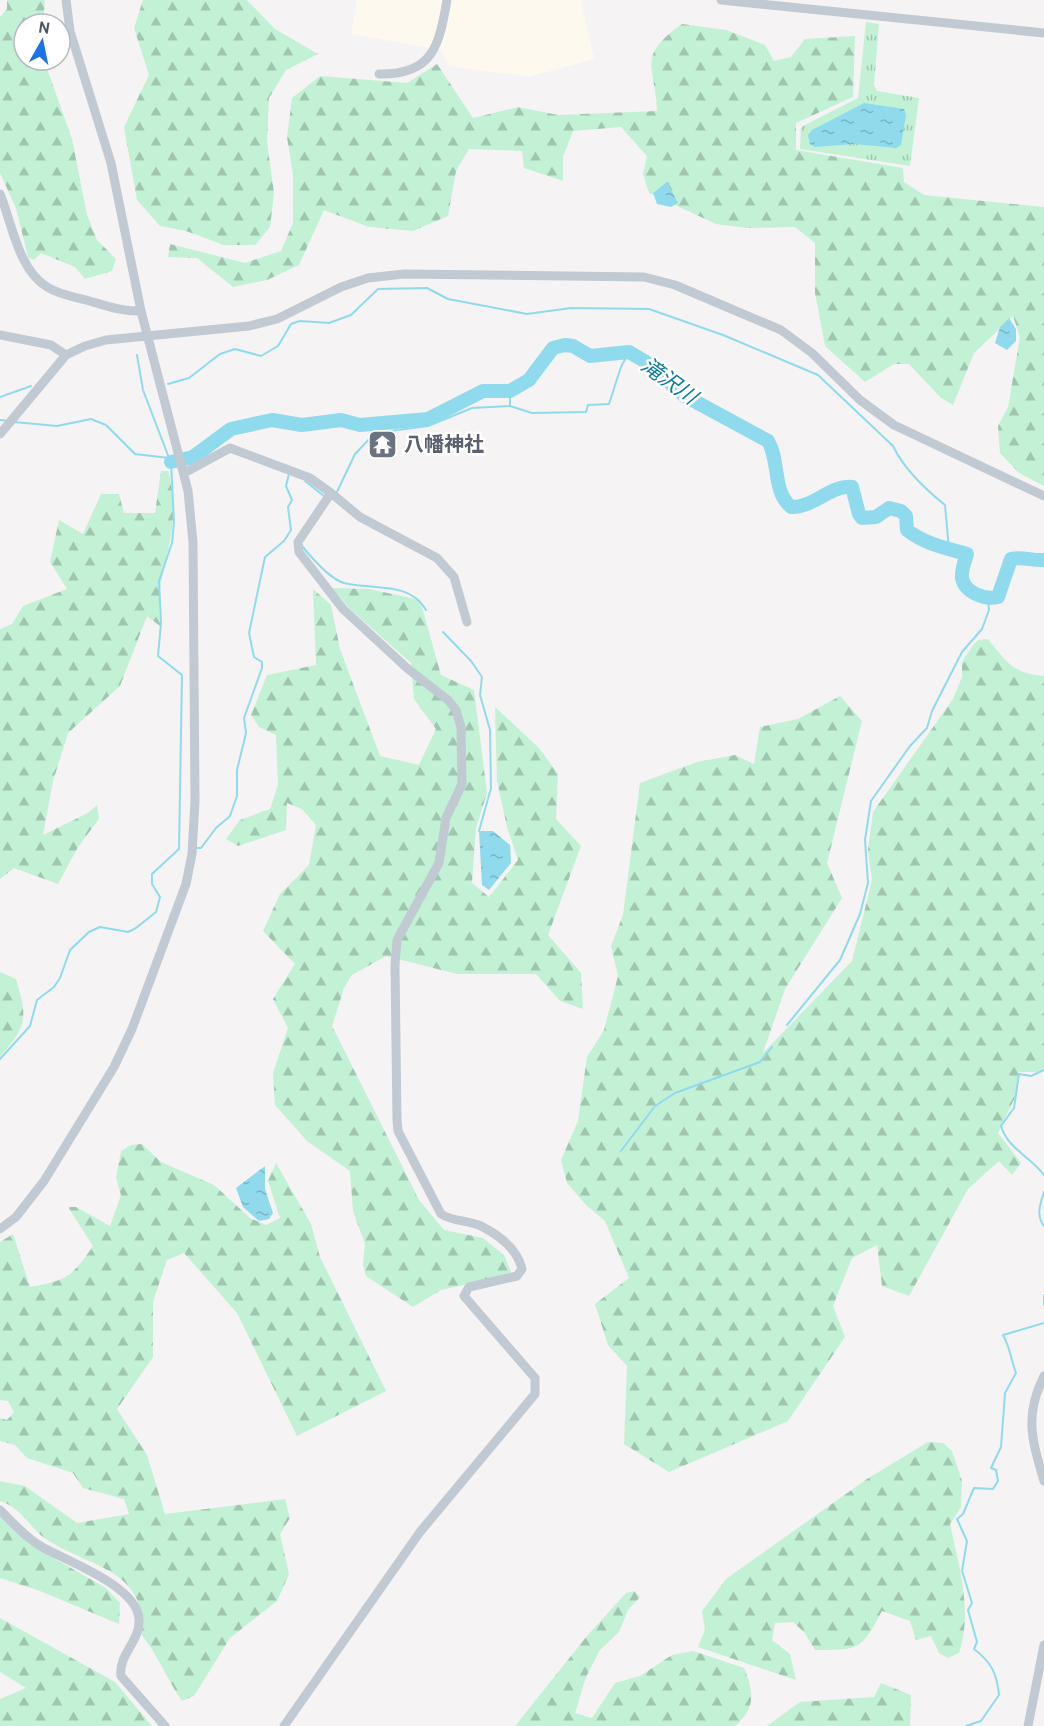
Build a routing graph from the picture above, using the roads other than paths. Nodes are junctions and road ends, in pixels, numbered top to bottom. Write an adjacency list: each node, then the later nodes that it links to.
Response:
1 (66, 0): 7 (street)
2 (447, 0): 5 (street)
3 (721, 0): 4 (street)
4 (1044, 33)
5 (379, 74)
6 (0, 194): 7 (street)
7 (141, 311): 9 (street)
8 (0, 335): 10 (street)
9 (148, 337): 10 (street); 12 (street); 14 (street)
10 (66, 355): 11 (street)
11 (0, 434)
12 (184, 473): 13 (street); 16 (street)
13 (331, 493): 15 (street); 22 (street)
14 (1044, 496)
15 (467, 622)
16 (0, 1230)
17 (1044, 1376): 18 (street)
18 (1044, 1481)
19 (0, 1510): 21 (street)
20 (1044, 1645): 23 (street)
21 (165, 1726)
22 (284, 1726)
23 (1028, 1726)

